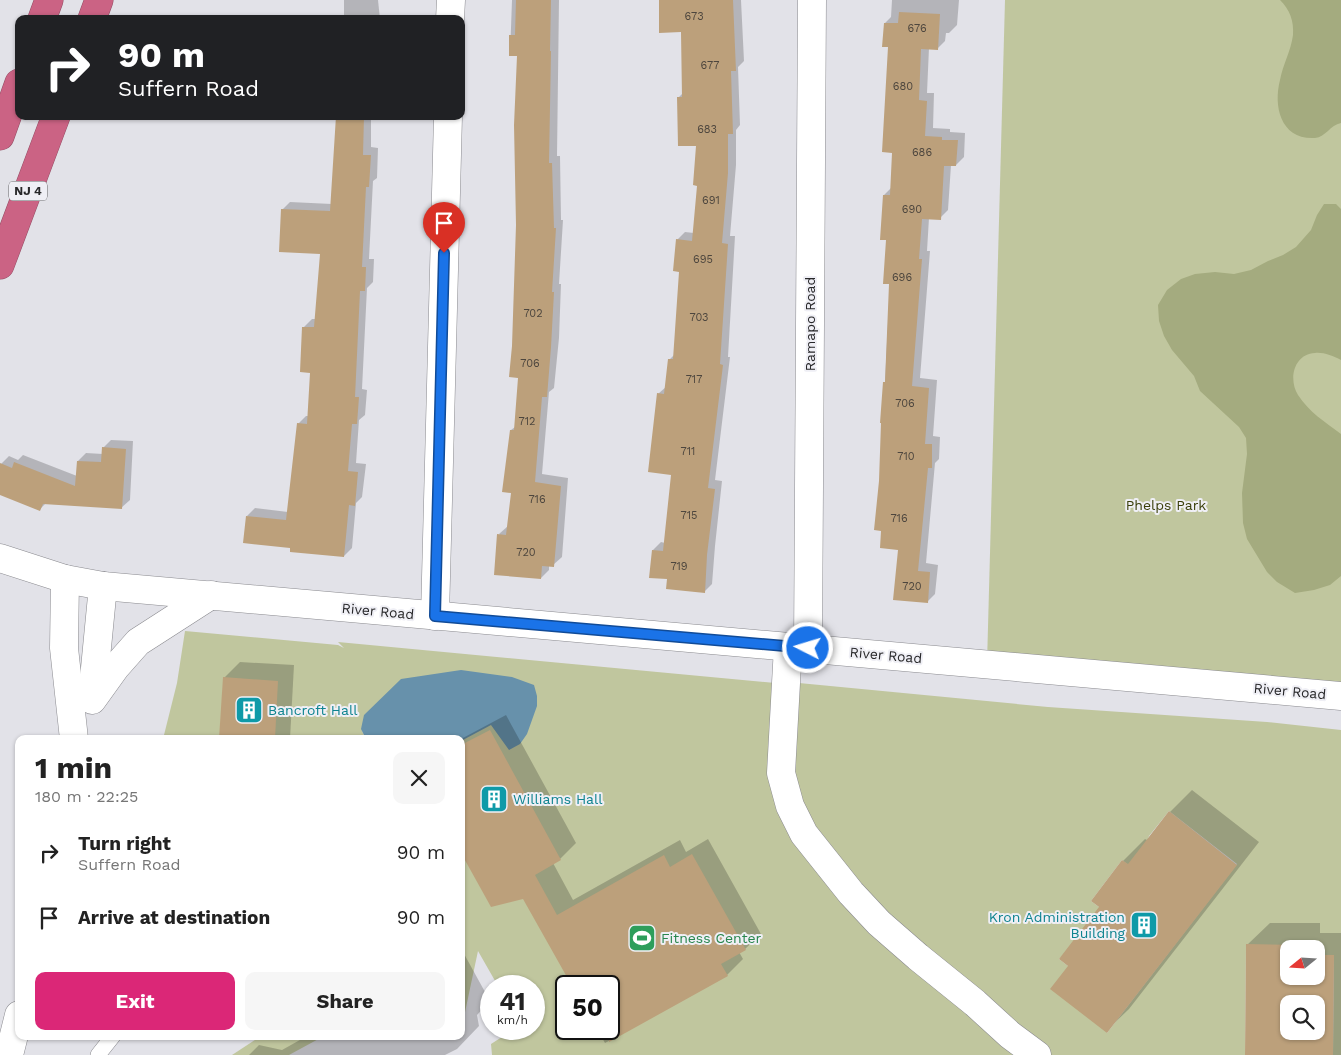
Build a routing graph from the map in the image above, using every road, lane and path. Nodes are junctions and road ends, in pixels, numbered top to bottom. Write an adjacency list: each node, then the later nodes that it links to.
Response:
1 (49, 0): 5 (highway)
2 (99, 0): 6 (highway)
3 (451, 0): 7 (main road)
4 (812, 0): 18 (main road, Ramapo Road)
5 (43, 15)
6 (93, 15)
7 (450, 15)
8 (15, 94): 11 (highway)
9 (54, 120): 12 (highway, NJ 4)
10 (448, 120): 17 (main road)
11 (0, 136)
12 (0, 265)
13 (0, 558): 14 (main road, River Road)
14 (65, 579): 15 (main road, River Road); 21 (main road)
15 (103, 586): 16 (main road, River Road); 20 (main road)
16 (211, 595): 17 (main road, River Road); 20 (main road)
17 (435, 616): 18 (main road, River Road)
18 (798, 648): 19 (main road, River Road); 27 (main road, Ramapo Road)
19 (1341, 696)
20 (92, 700): 22 (main road)
21 (74, 735)
22 (87, 735)
23 (15, 1031): 25 (main road)
24 (110, 1040): 26 (lane)
25 (9, 1055)
26 (98, 1055)
27 (1037, 1055)

